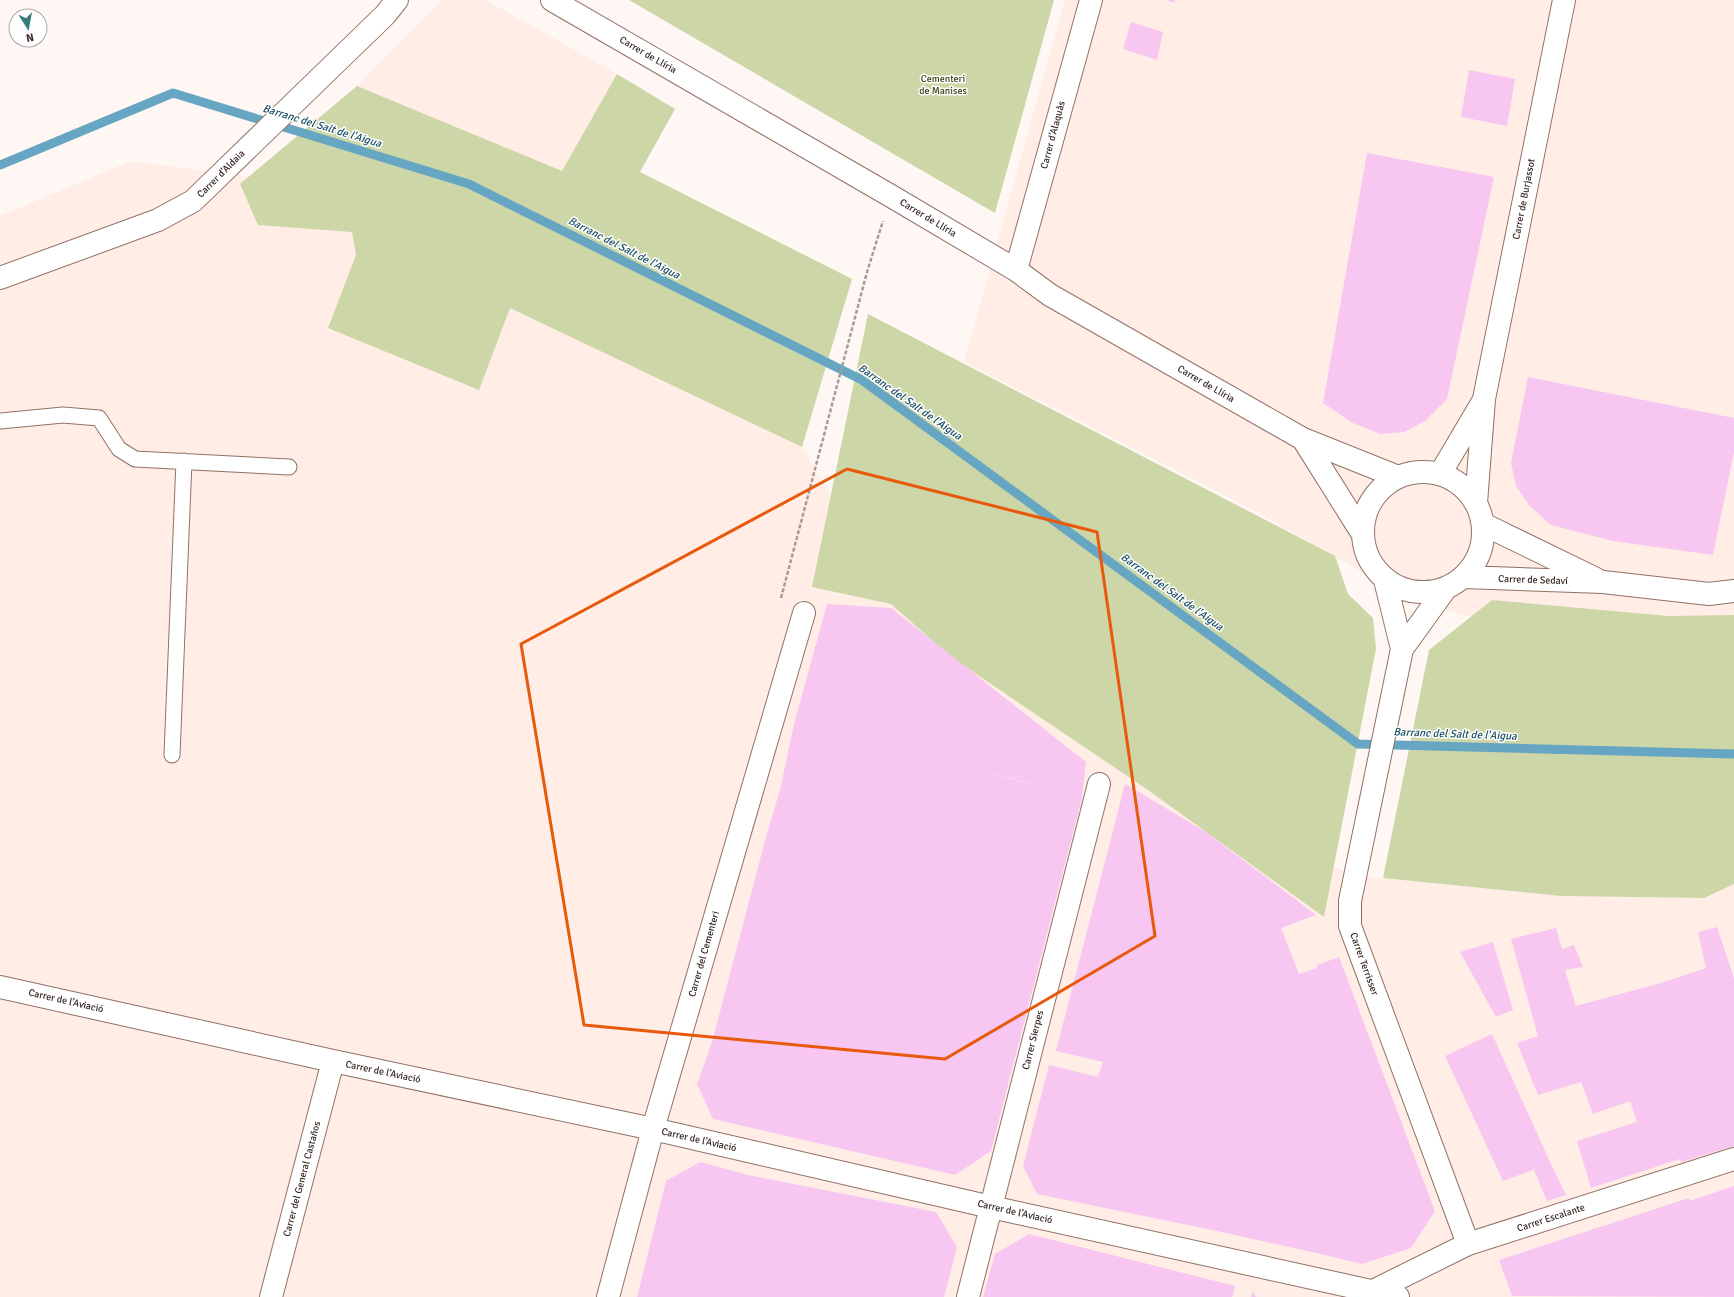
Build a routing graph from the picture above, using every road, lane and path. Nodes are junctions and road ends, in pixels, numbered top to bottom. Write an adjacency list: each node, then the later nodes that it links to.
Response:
1 (397, 0): 7 (street, Carrer d’Aldaia)
2 (552, 0): 5 (street, Carrer de Llíria)
3 (1091, 0): 6 (street, Carrer d’Alaquàs)
4 (1564, 0): 8 (street, Carrer de Burjassot)
5 (891, 196): 6 (street, Carrer de Llíria); 20 (path)
6 (1016, 270): 10 (street, Carrer de Llíria)
7 (0, 278)
8 (1484, 399): 13 (street, Carrer de Burjassot); 15 (street, Carrer de Burjassot)
9 (0, 421): 11 (lane)
10 (1303, 439): 14 (street, Carrer de Llíria); 16 (street, Carrer de Llíria)
11 (184, 461): 12 (lane); 24 (lane)
12 (289, 467)
13 (1440, 474): 14 (street); 15 (street)
14 (1398, 476): 16 (street)
15 (1480, 513): 18 (street, Carrer de Sedaví); 19 (street)
16 (1362, 533): 17 (street)
17 (1385, 580): 19 (street); 23 (street, Carrer Terrisser)
18 (1603, 582): 19 (street, Carrer de Sedaví); 21 (street, Carrer de Sedaví)
19 (1454, 583): 23 (street, Carrer Terrisser)
20 (783, 590)
21 (1734, 590)
22 (804, 613): 28 (street, Carrer del Cementeri)
23 (1402, 649): 31 (street, Carrer Terrisser)
24 (172, 755)
25 (1098, 784): 30 (street, Carrer Sierpes)
26 (0, 987): 27 (street, Carrer de l’Aviació)
27 (332, 1061): 28 (street, Carrer de l’Aviació); 33 (street, Carrer del General Castaños)
28 (653, 1129): 30 (street, Carrer de l’Aviació); 34 (street, Carrer del Cementeri)
29 (1734, 1159): 31 (street, Carrer Escalante)
30 (991, 1206): 32 (street, Carrer de l’Aviació); 35 (street, Carrer Sierpes)
31 (1468, 1244): 32 (street, Carrer Escalante)
32 (1372, 1294): 36 (street, Carrer de l’Aviació)
33 (271, 1297)
34 (608, 1297)
35 (968, 1297)
36 (1398, 1297)

